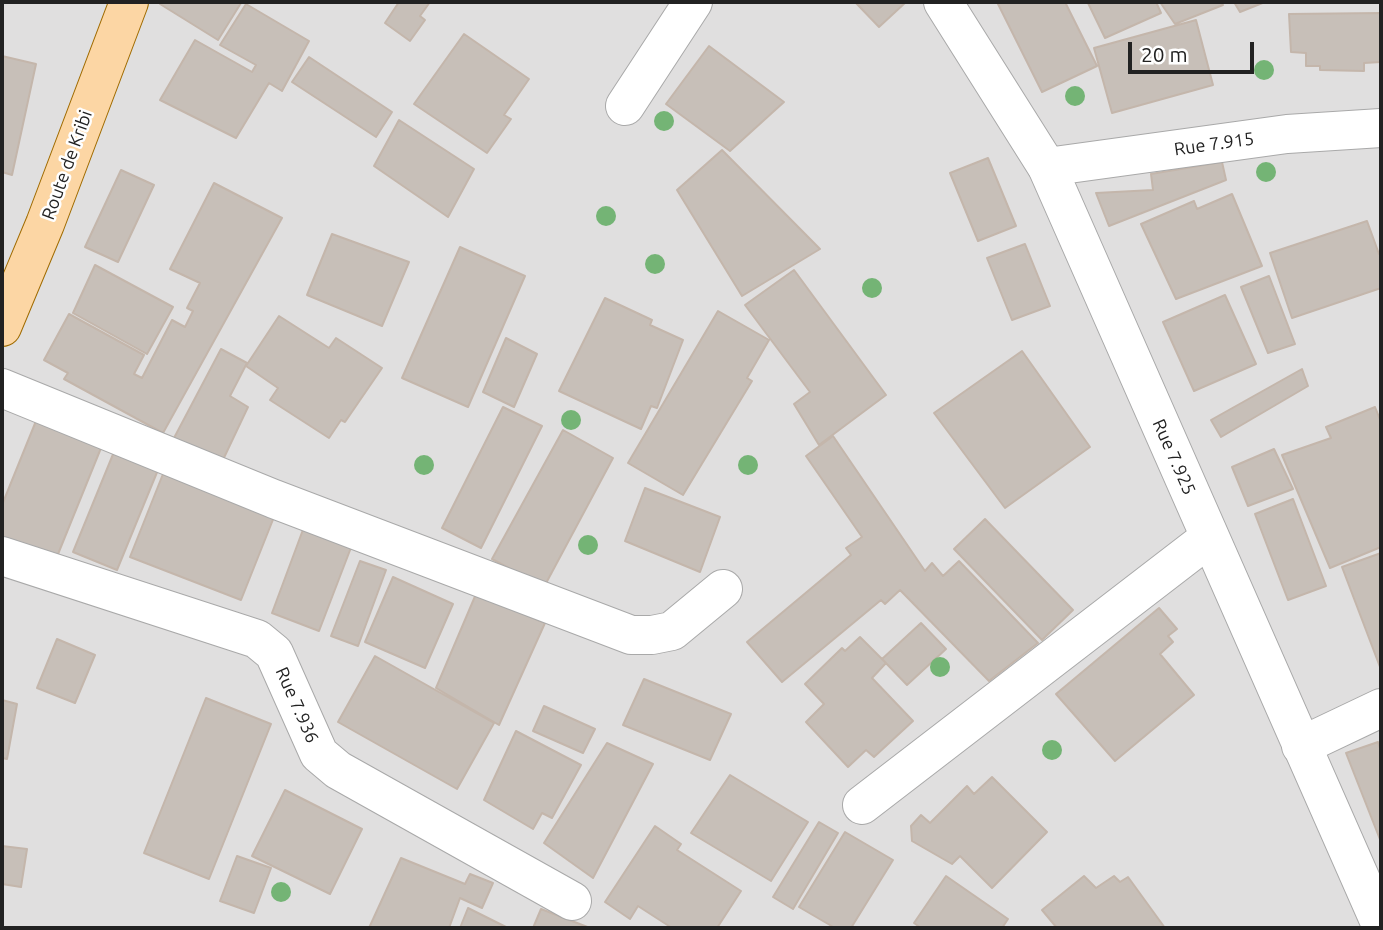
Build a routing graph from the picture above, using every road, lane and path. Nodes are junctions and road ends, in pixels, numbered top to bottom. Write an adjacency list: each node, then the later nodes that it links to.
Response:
1 (129, 2): 7 (main road, Route de Kribi)
2 (693, 2): 4 (street)
3 (943, 2): 6 (street, Rue 7.925)
4 (625, 106)
5 (1381, 128): 6 (street, Rue 7.915)
6 (1047, 167): 9 (street, Rue 7.925)
7 (2, 327)
8 (2, 388): 11 (street)
9 (1209, 538): 13 (street, Rue 7.925); 14 (street)
10 (2, 556): 15 (street, Rue 7.936)
11 (723, 589)
12 (1381, 708): 13 (street)
13 (1300, 746): 16 (street, Rue 7.925)
14 (862, 805)
15 (572, 901)
16 (1381, 925)

